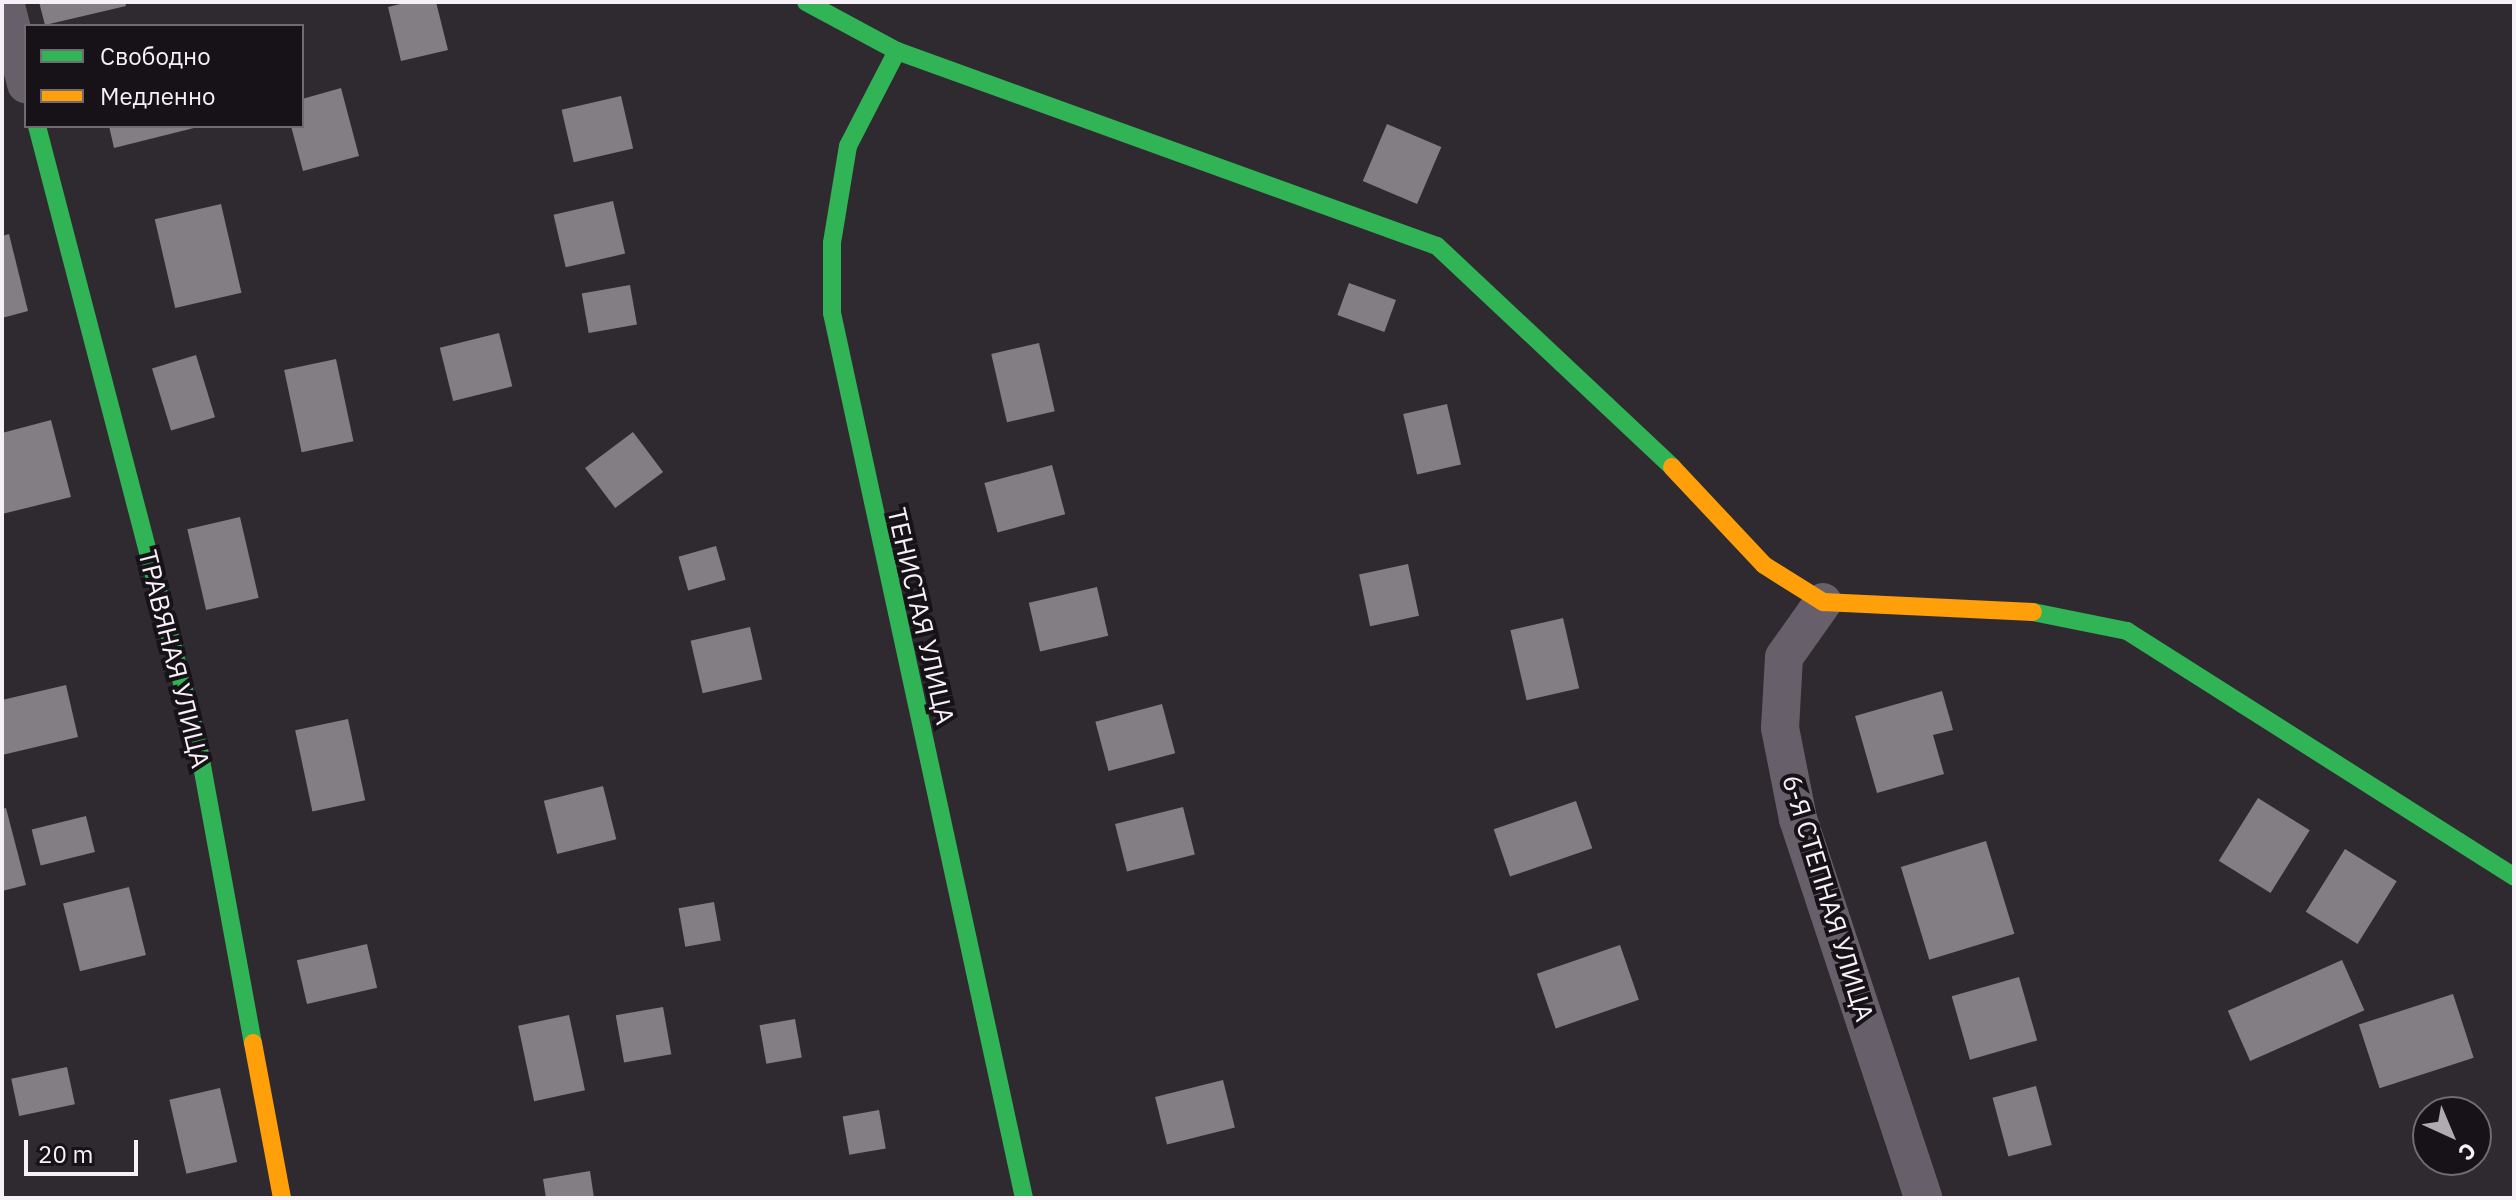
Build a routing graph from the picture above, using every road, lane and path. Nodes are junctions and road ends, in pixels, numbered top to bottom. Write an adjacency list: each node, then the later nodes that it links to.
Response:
1 (5, 2): 4 (street)
2 (806, 2): 3 (street)
3 (897, 51): 6 (street); 9 (street, ТЕНИСТАЯ УЛИЦА)
4 (24, 76)
5 (38, 128): 8 (street, ТРАВЯНАЯ УЛИЦА)
6 (1823, 602): 7 (street); 10 (street, 6-Я СТЕПНАЯ УЛИЦА)
7 (2514, 877)
8 (282, 1198)
9 (1024, 1198)
10 (1923, 1198)

